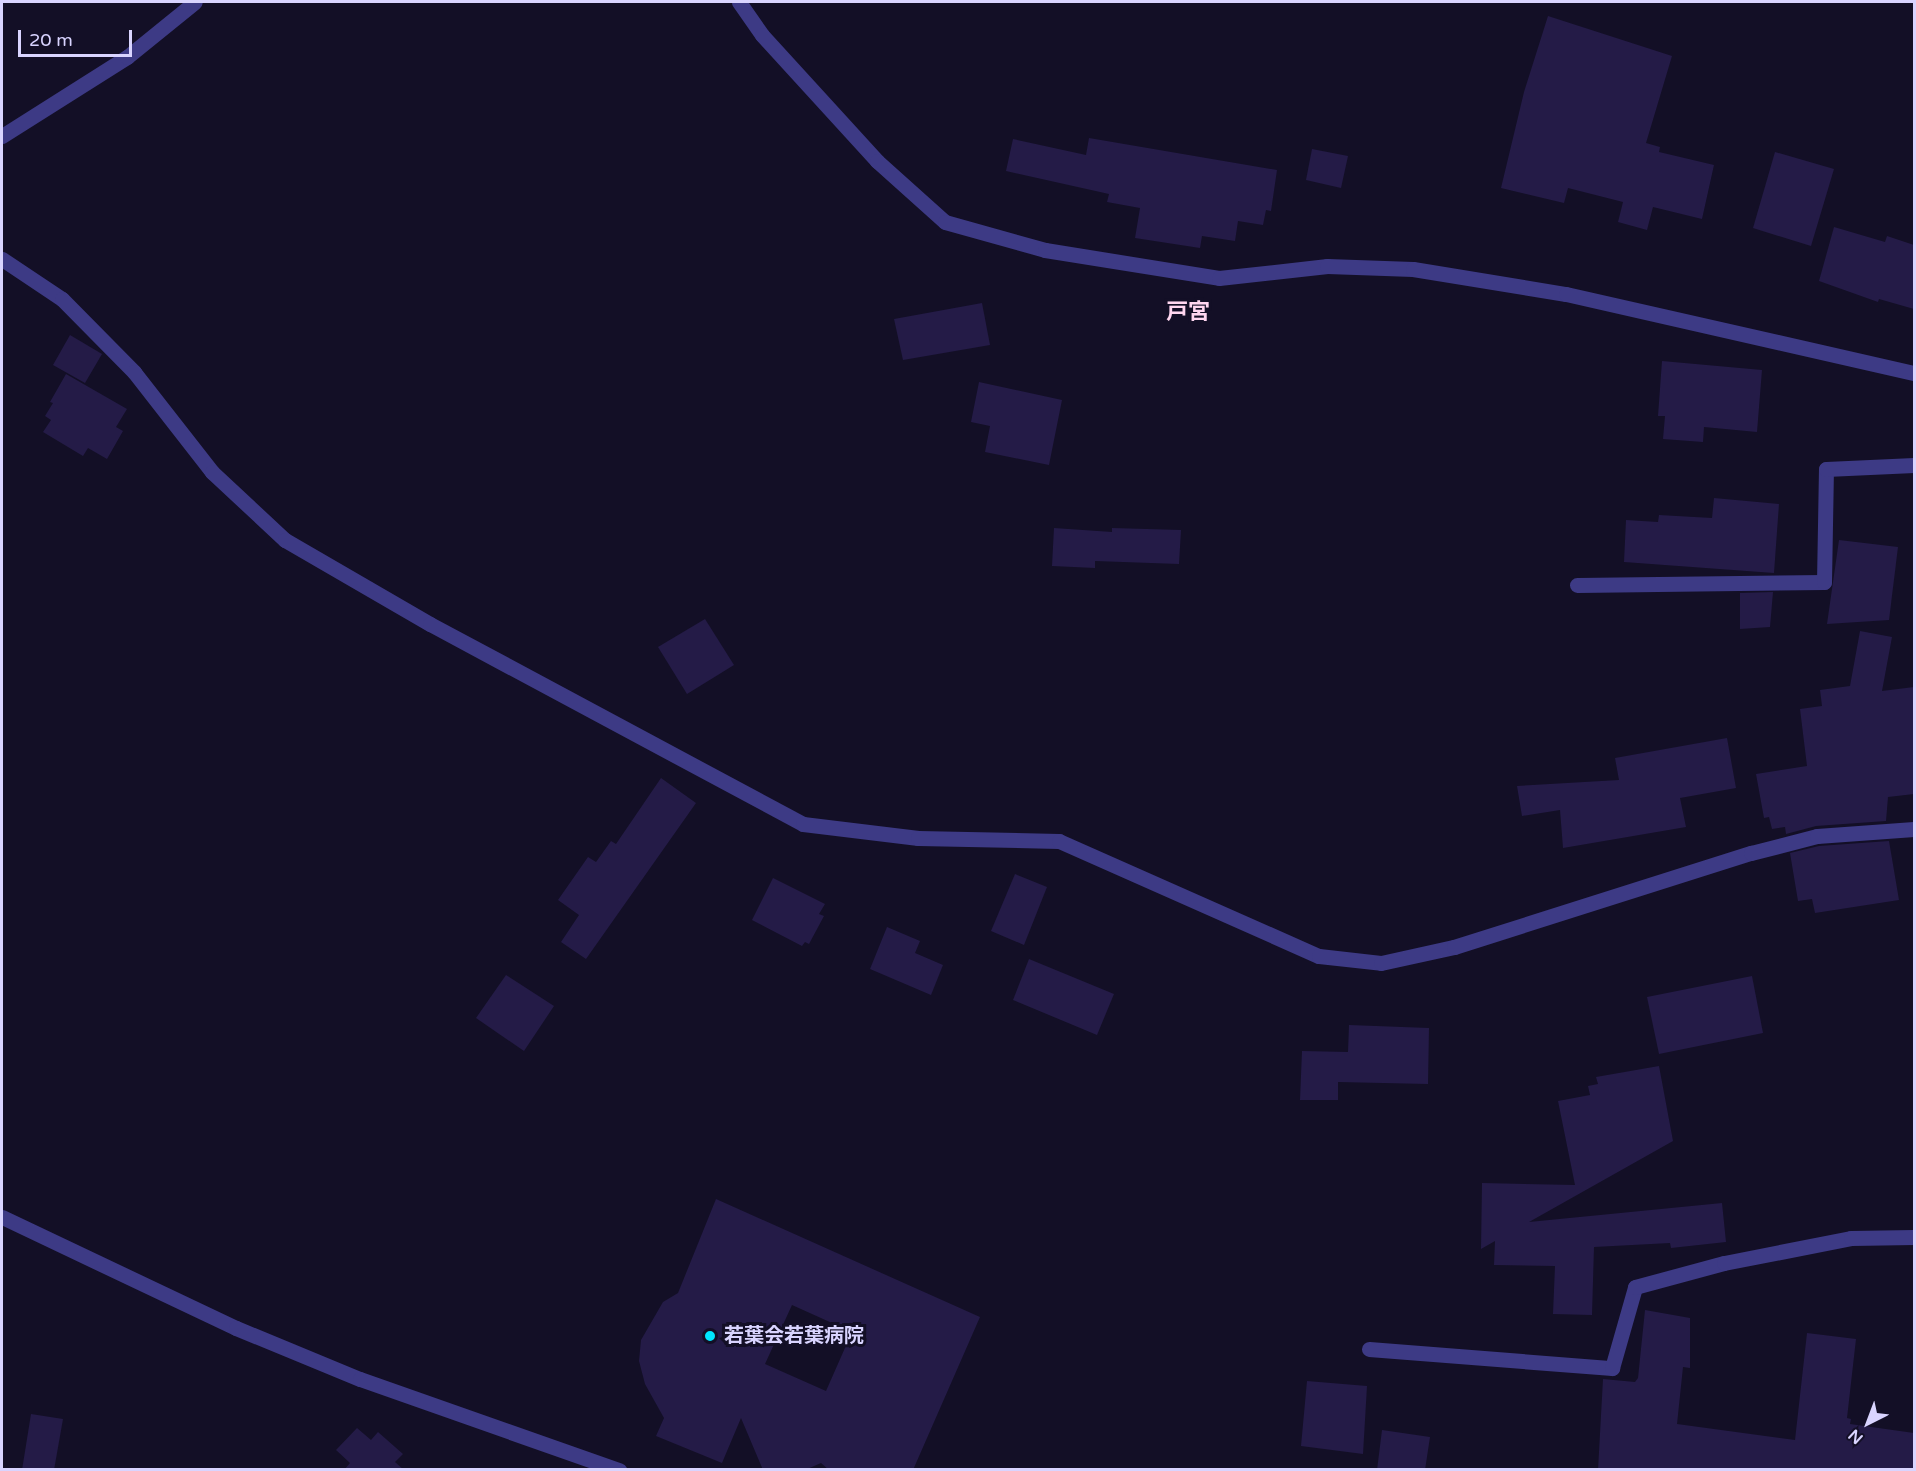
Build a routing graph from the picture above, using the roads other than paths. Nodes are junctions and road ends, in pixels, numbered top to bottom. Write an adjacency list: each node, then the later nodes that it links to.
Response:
1 (195, 2): 3 (street)
2 (739, 2): 5 (street)
3 (2, 136)
4 (2, 259): 8 (street)
5 (1914, 373)
6 (1914, 465): 7 (street)
7 (1577, 585)
8 (1914, 829)
9 (2, 1217): 12 (street)
10 (1914, 1237): 11 (street)
11 (1370, 1349)
12 (619, 1470)

